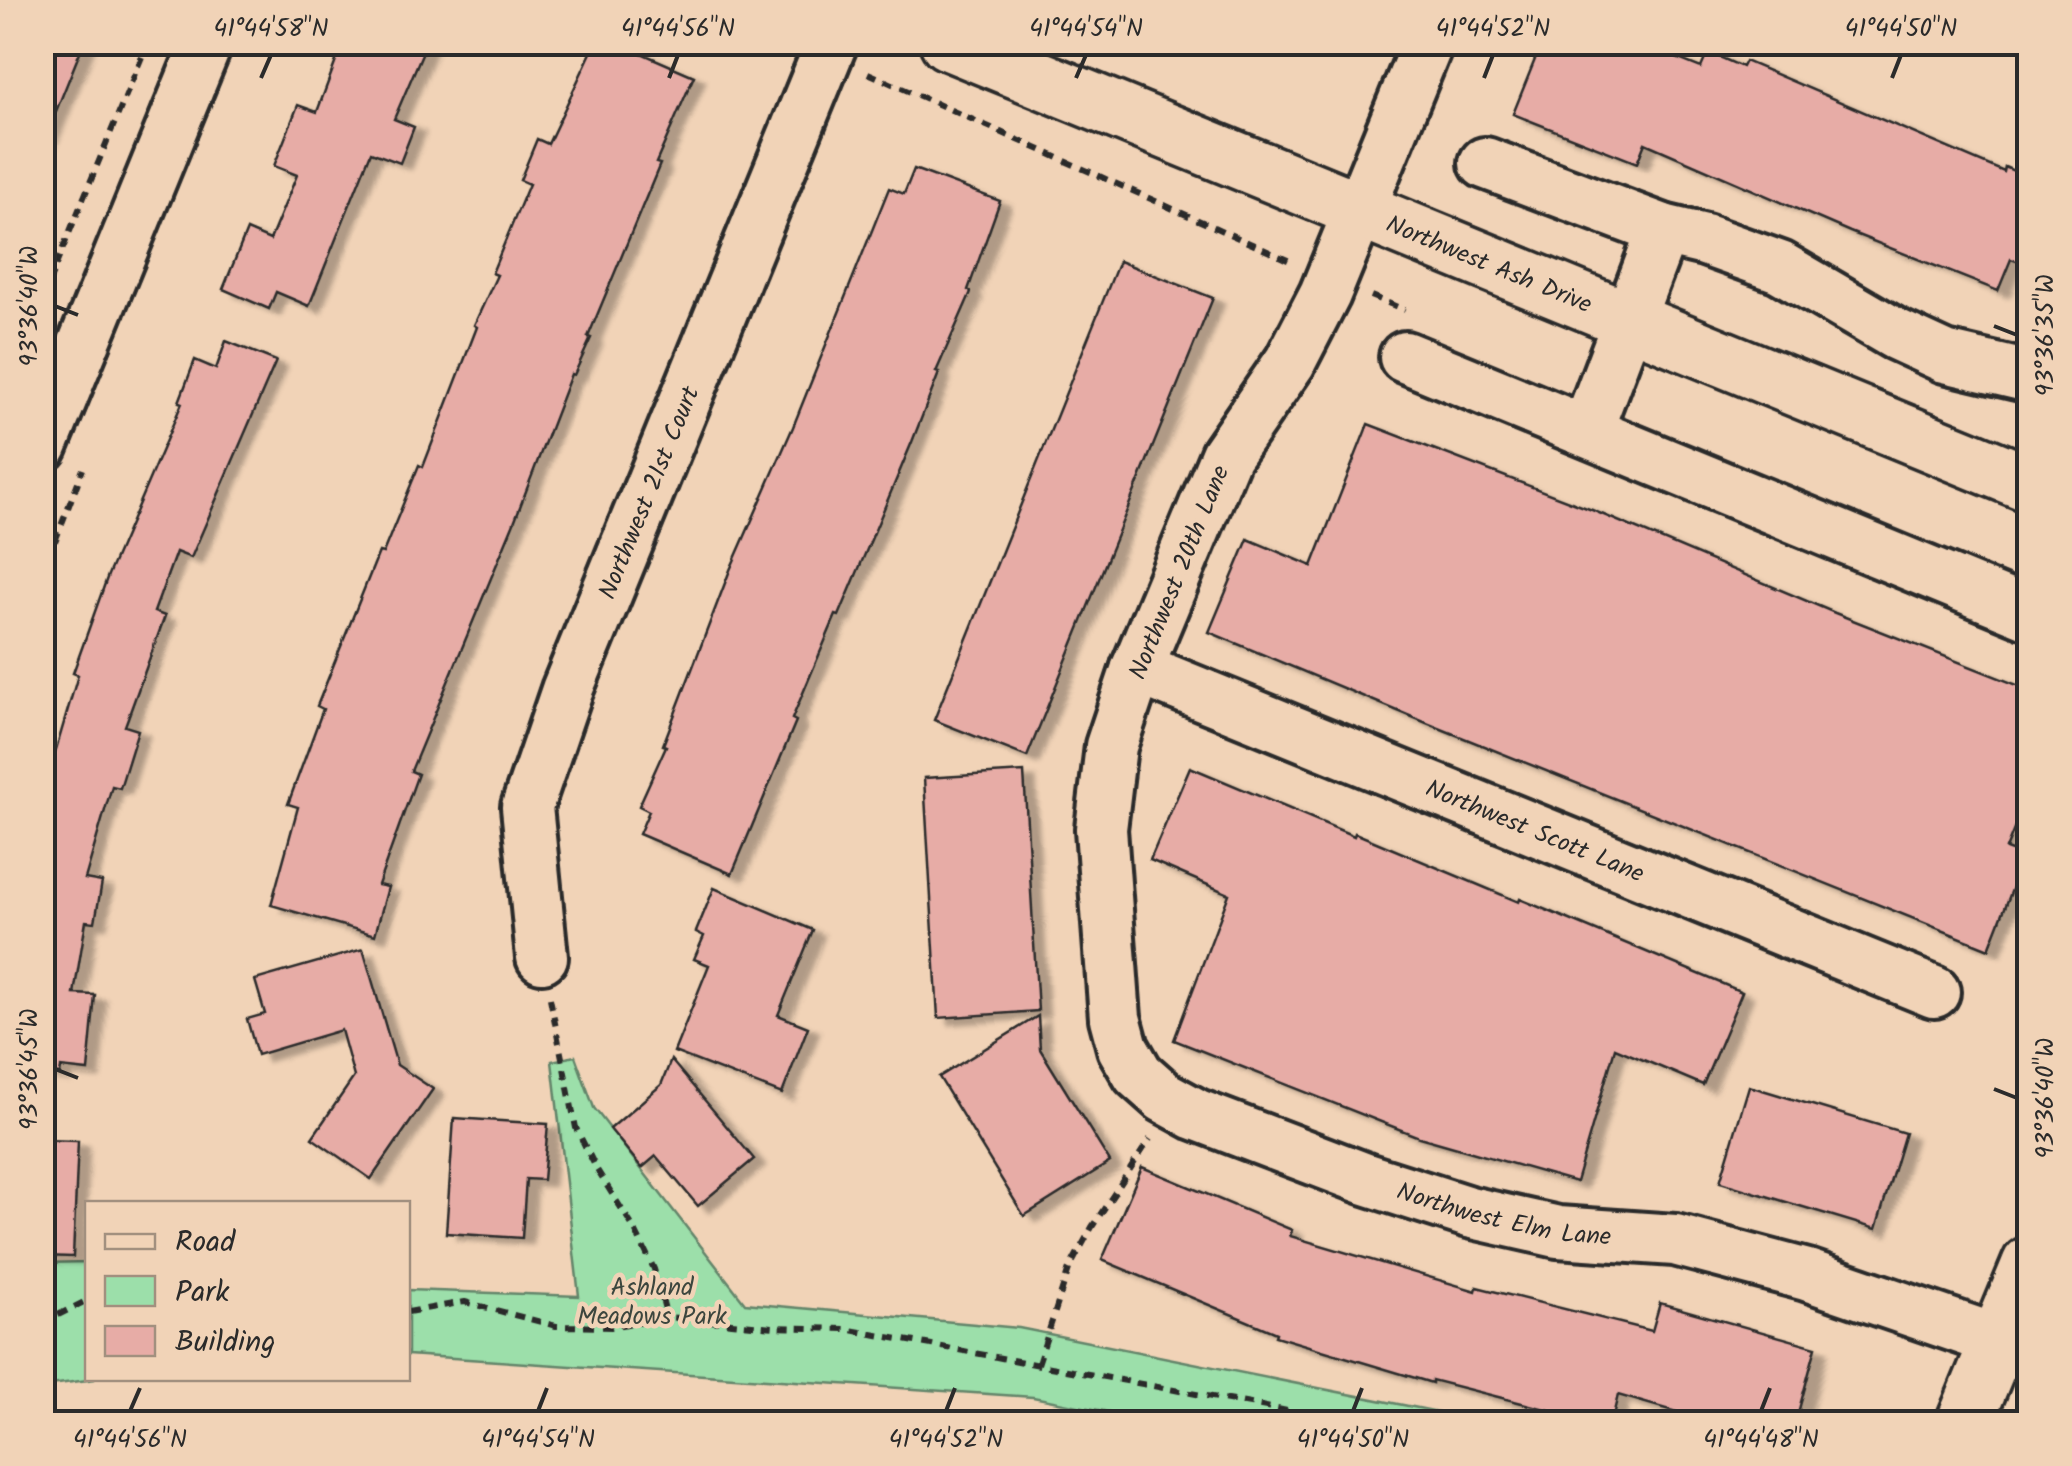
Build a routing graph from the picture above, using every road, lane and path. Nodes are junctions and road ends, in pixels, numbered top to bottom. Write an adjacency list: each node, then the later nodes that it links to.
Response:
1 (148, 42): 10 (path)
2 (206, 42): 15 (street)
3 (948, 42): 7 (street, Northwest Ash Drive)
4 (1428, 42): 7 (street, Northwest 20th Lane)
5 (829, 49): 9 (path); 19 (street, Northwest 21st Court)
6 (1485, 163): 8 (street)
7 (1360, 212): 9 (street, Northwest 20th Lane); 11 (street, Northwest Ash Drive)
8 (1663, 230): 11 (street); 13 (street)
9 (1331, 280): 12 (path); 18 (street, Northwest 20th Lane)
10 (42, 298)
11 (1630, 321): 14 (street); 16 (street, Northwest Ash Drive)
12 (1414, 336): 14 (street)
13 (2030, 377)
14 (1587, 430): 17 (street)
15 (42, 446)
16 (2030, 484)
17 (2030, 614)
18 (1137, 668): 20 (street, Northwest 20th Lane); 21 (street, Northwest Scott Lane)
19 (542, 957): 26 (path)
20 (1111, 964): 22 (street, Northwest Elm Lane)
21 (1934, 992)
22 (1175, 1103): 28 (street, Northwest Elm Lane); 29 (path)
23 (2030, 1264): 28 (street)
24 (85, 1302): 27 (path)
25 (410, 1312): 26 (path)
26 (667, 1317): 29 (path)
27 (42, 1323)
28 (1996, 1340): 31 (street)
29 (1038, 1364): 30 (path)
30 (1358, 1424)
31 (1964, 1424)

